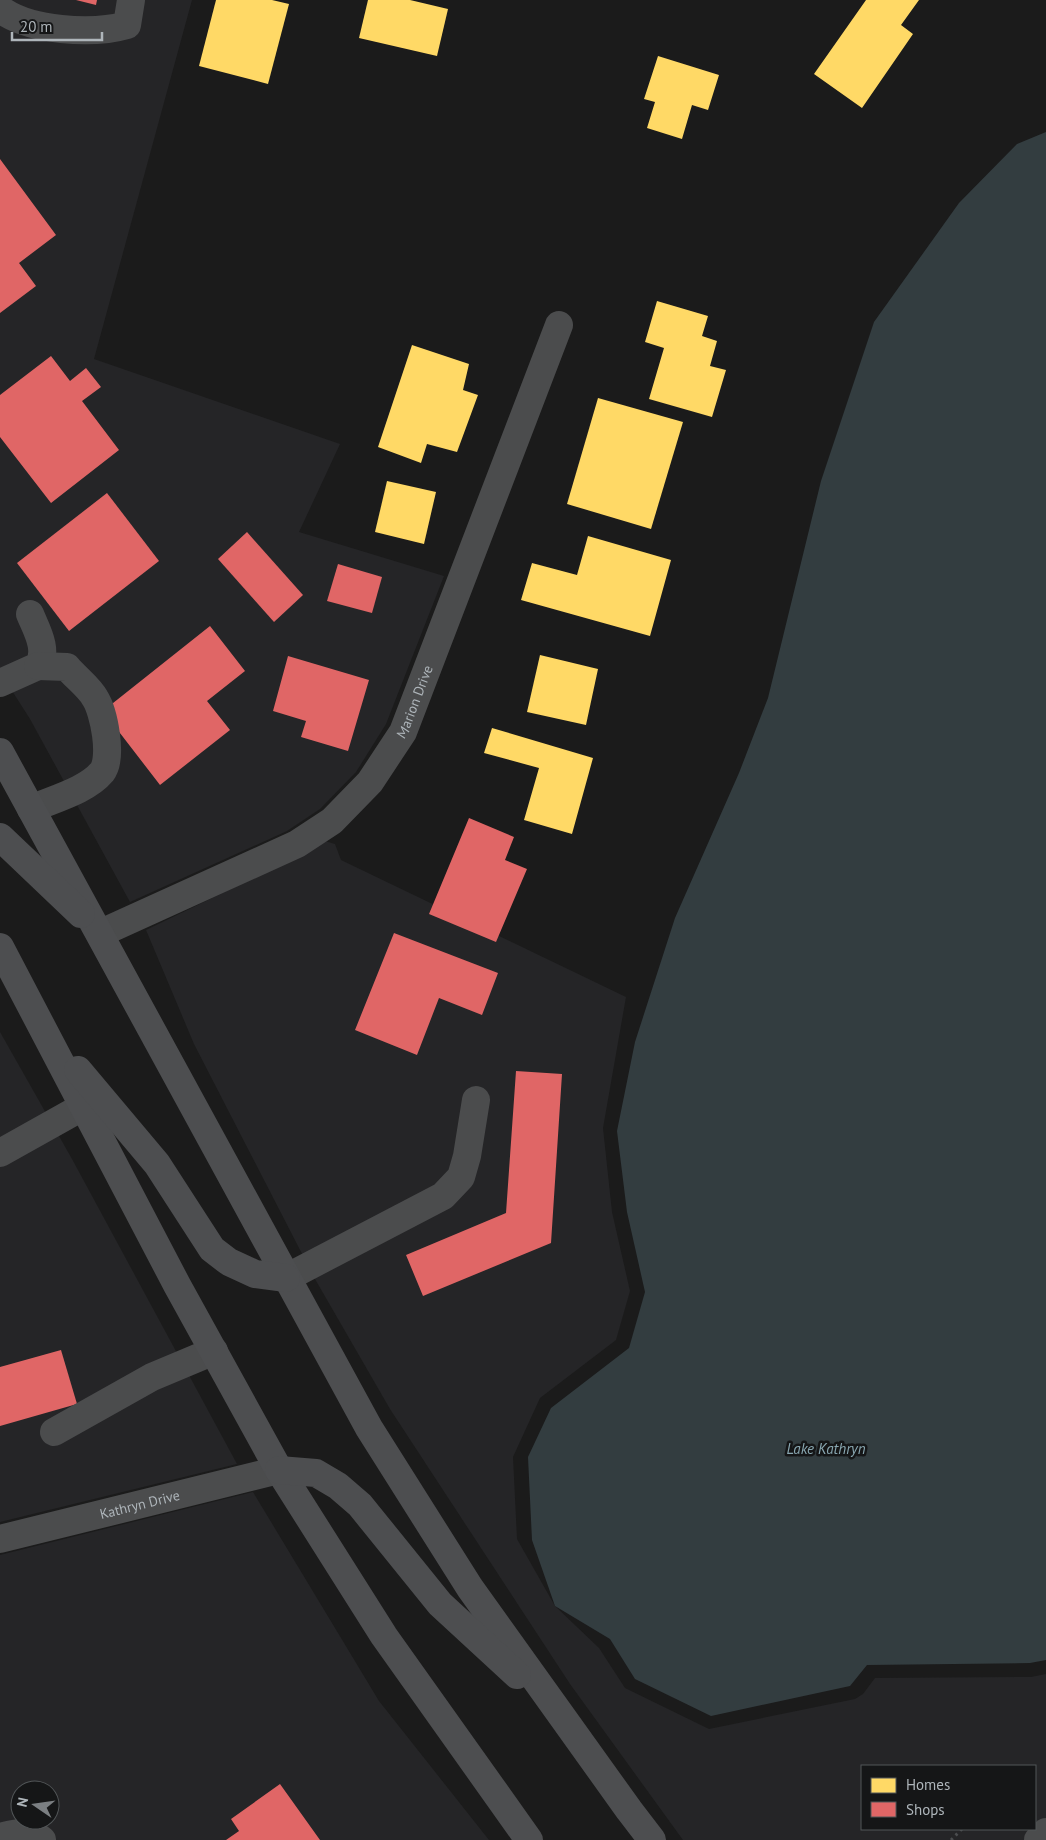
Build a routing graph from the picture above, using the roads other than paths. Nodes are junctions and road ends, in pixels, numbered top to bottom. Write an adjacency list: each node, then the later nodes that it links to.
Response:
1 (131, 0): 2 (street)
2 (0, 9)
3 (559, 325): 10 (street, Marion Drive)
4 (30, 614): 5 (street)
5 (38, 666): 6 (street); 8 (street)
6 (0, 684)
7 (0, 752): 8 (main road)
8 (31, 809): 10 (main road)
9 (0, 837): 10 (main road)
10 (101, 933): 16 (main road)
11 (0, 947): 12 (main road)
12 (46, 1033): 14 (main road); 16 (main road)
13 (476, 1100): 16 (street)
14 (84, 1106): 15 (street); 17 (main road)
15 (0, 1153)
16 (286, 1278): 21 (main road)
17 (214, 1351): 18 (street); 19 (main road)
18 (54, 1432)
19 (279, 1470): 20 (street, Kathryn Drive); 21 (main road); 25 (main road)
20 (0, 1539)
21 (557, 1711): 26 (main road)
22 (1046, 1832): 27 (street)
23 (0, 1837): 24 (street)
24 (42, 1840)
25 (529, 1840)
26 (652, 1840)
27 (1038, 1840)

